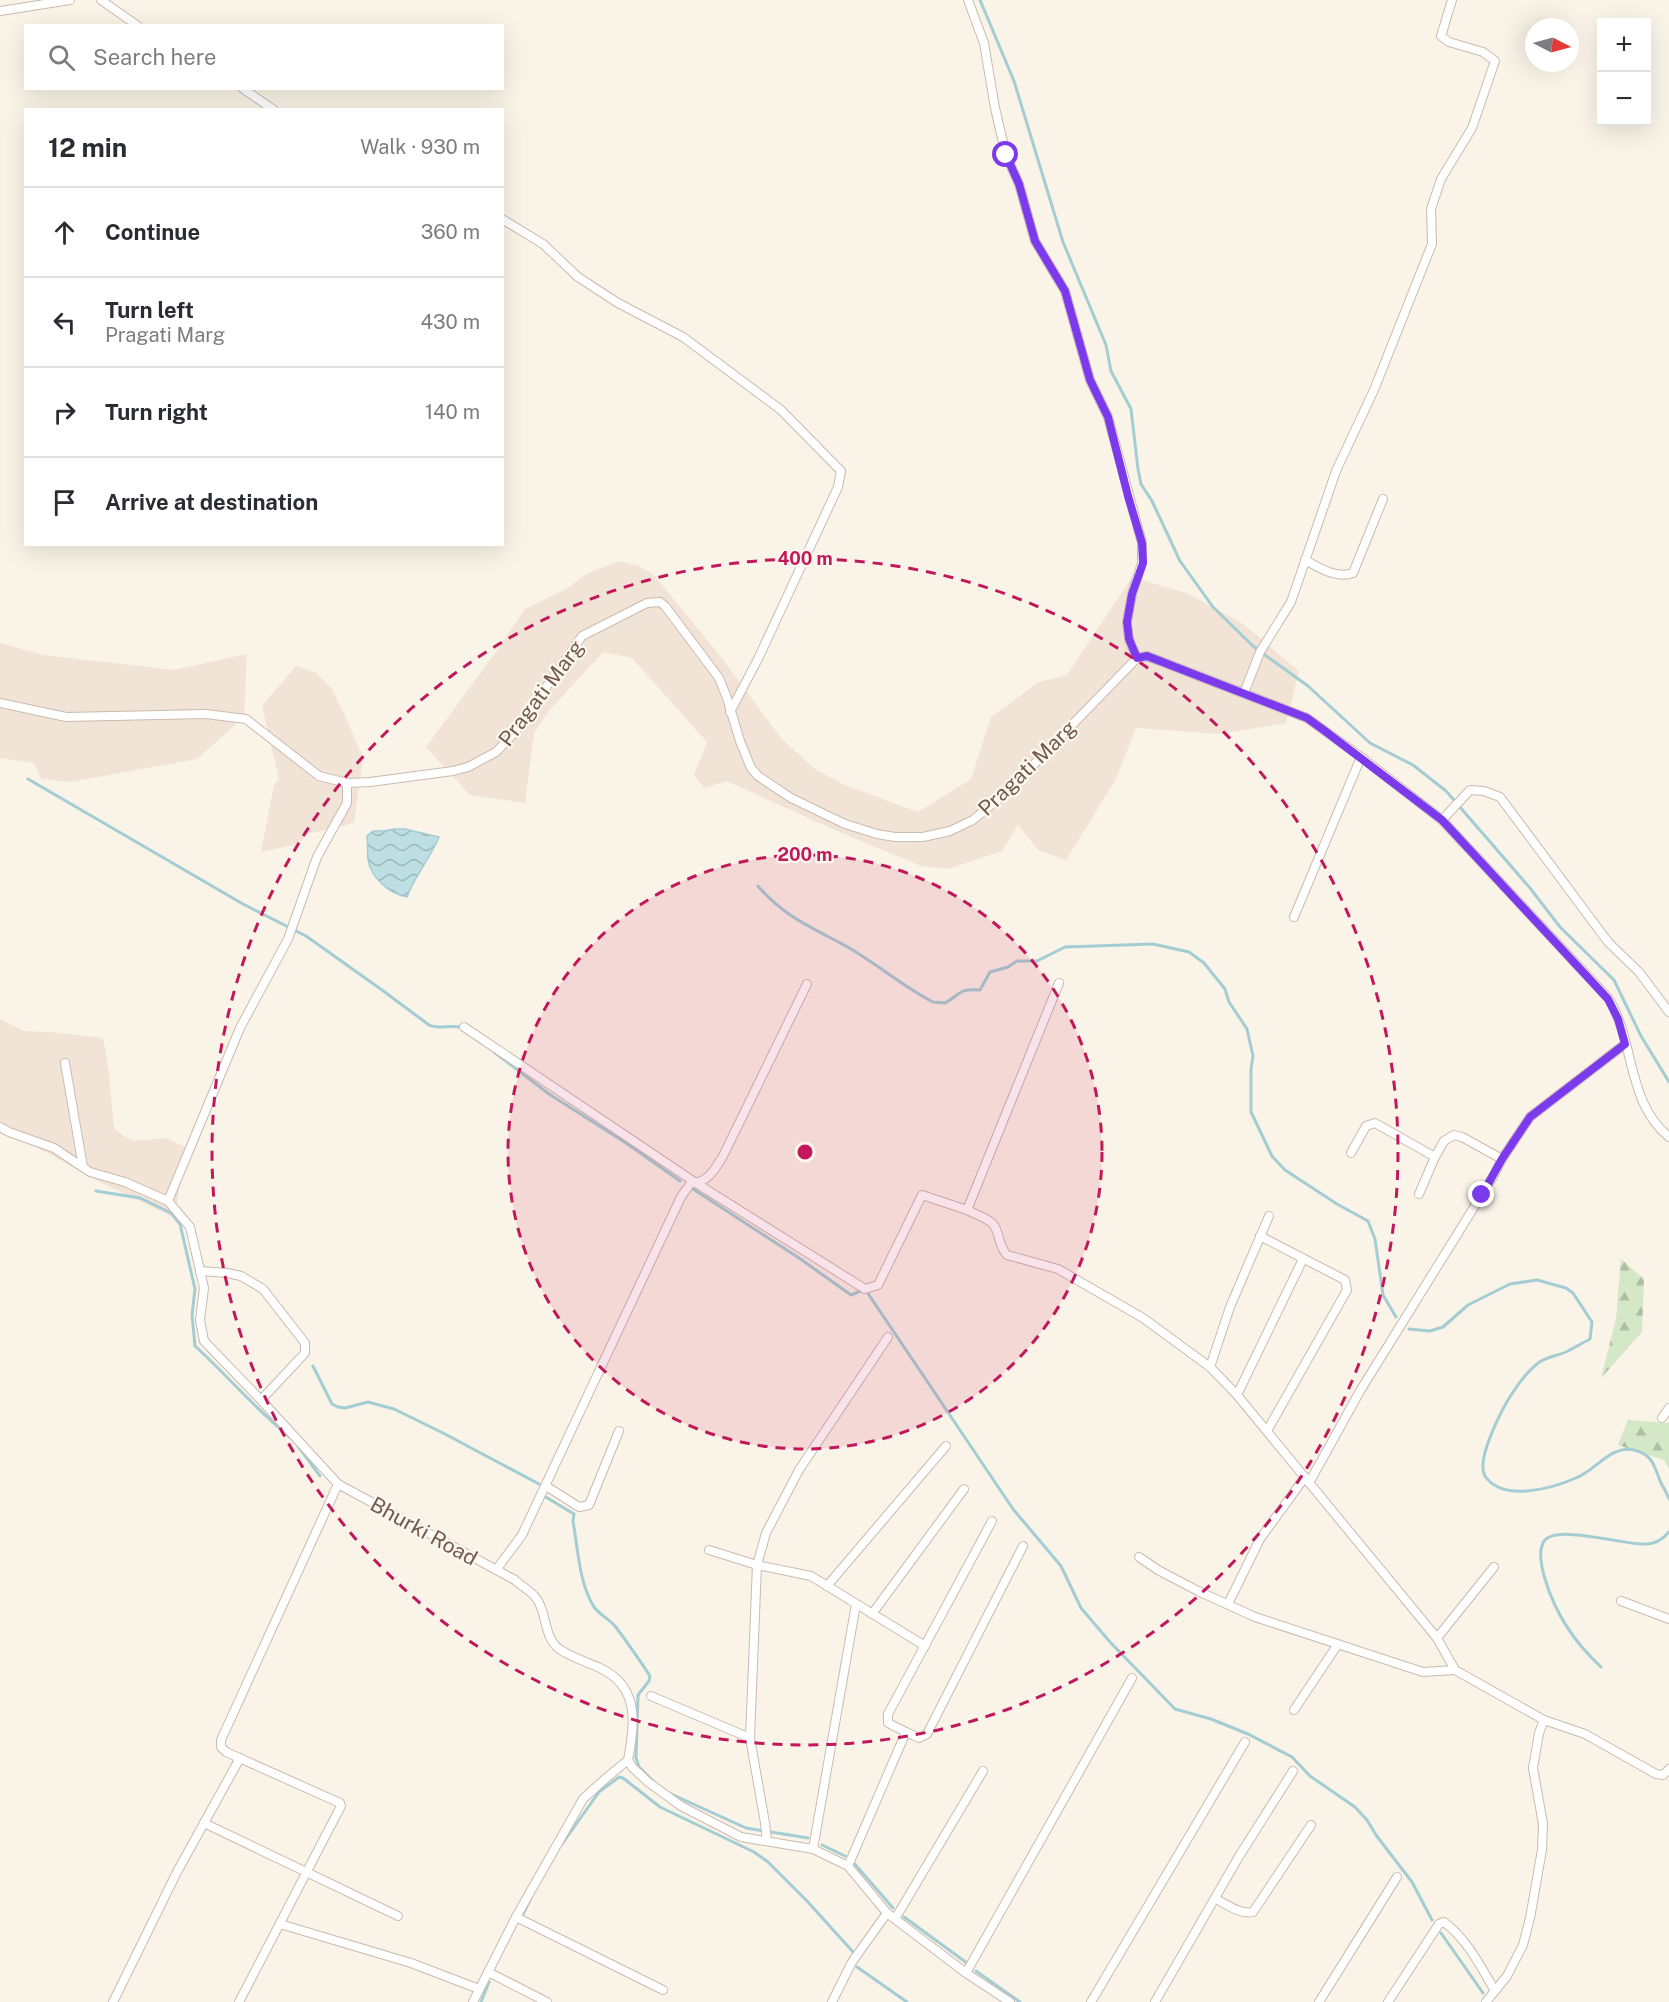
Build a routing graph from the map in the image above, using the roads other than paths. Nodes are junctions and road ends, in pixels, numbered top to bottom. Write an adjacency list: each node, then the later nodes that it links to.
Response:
1 (70, 0): 5 (street)
2 (101, 0): 6 (street)
3 (968, 0): 12 (street)
4 (1452, 0): 11 (street)
5 (0, 11)
6 (135, 24)
7 (245, 90): 8 (street)
8 (271, 108)
9 (504, 220): 15 (street)
10 (1383, 500): 11 (street)
11 (1305, 560): 13 (street)
12 (1137, 658): 13 (street); 15 (street, Pragati Marg)
13 (1244, 693): 16 (street)
14 (0, 703): 17 (street, Pragati Marg)
15 (730, 713): 17 (street, Pragati Marg)
16 (1361, 758): 18 (street); 19 (street)
17 (346, 783): 34 (street)
18 (1442, 820): 22 (street); 24 (street)
19 (1293, 917)
20 (1059, 983): 35 (street)
21 (807, 984): 32 (street)
22 (1669, 1012)
23 (464, 1027): 32 (street)
24 (1625, 1044): 27 (street); 30 (street)
25 (65, 1064): 31 (street)
26 (0, 1127): 31 (street, Bhurki Road)
27 (1669, 1137)
28 (1351, 1153): 29 (street)
29 (1435, 1157): 30 (street); 33 (street)
30 (1502, 1159): 49 (street)
31 (83, 1167): 34 (street, Bhurki Road)
32 (696, 1183): 35 (street); 51 (street)
33 (1419, 1194)
34 (168, 1201): 39 (street, Bhurki Road)
35 (967, 1210): 41 (street)
36 (1269, 1216): 37 (street)
37 (1260, 1236): 38 (street); 41 (street)
38 (1303, 1259): 42 (street); 47 (street)
39 (200, 1271): 43 (street, Bhurki Road); 43 (street)
40 (888, 1337): 57 (street)
41 (1210, 1367): 42 (street)
42 (1237, 1395): 47 (street)
43 (261, 1400): 50 (street, Bhurki Road)
44 (1669, 1408): 45 (street)
45 (1662, 1418)
46 (619, 1431): 51 (street)
47 (1267, 1431): 49 (street)
48 (946, 1446): 60 (street)
49 (1307, 1480): 63 (street); 66 (street)
50 (338, 1484): 59 (street, Bhurki Road); 77 (street)
51 (546, 1486): 59 (street)
52 (964, 1489): 64 (street)
53 (992, 1521): 68 (street)
54 (1023, 1546): 74 (street)
55 (709, 1550): 57 (street)
56 (1139, 1557): 63 (street)
57 (757, 1565): 60 (street); 75 (street)
58 (1494, 1567): 66 (street)
59 (496, 1570): 78 (street, Bhurki Road)
60 (827, 1586): 62 (street)
61 (1621, 1601): 65 (street)
62 (856, 1604): 64 (street); 85 (street)
63 (1228, 1605): 67 (street)
64 (872, 1614): 68 (street)
65 (1669, 1619)
66 (1437, 1638): 69 (street)
67 (1338, 1644): 69 (street); 72 (street)
68 (925, 1646): 74 (street)
69 (1455, 1670): 73 (street)
70 (1132, 1678): 96 (street)
71 (651, 1696): 75 (street)
72 (1294, 1710)
73 (1544, 1720): 79 (street); 99 (street)
74 (906, 1732): 86 (street)
75 (750, 1738): 84 (street)
76 (1245, 1742): 106 (street)
77 (240, 1758): 82 (street); 87 (street)
78 (628, 1760): 84 (street); 92 (street)
79 (1669, 1769)
80 (1293, 1770): 89 (street)
81 (983, 1771): 93 (street)
82 (204, 1823): 87 (street); 100 (street)
83 (1311, 1825): 89 (street)
84 (767, 1841): 85 (street)
85 (813, 1849): 86 (street)
86 (848, 1866): 90 (street)
87 (307, 1872): 91 (street); 94 (street)
88 (1397, 1877): 108 (street)
89 (1216, 1899): 107 (street)
90 (887, 1913): 93 (street); 104 (street)
91 (398, 1916)
92 (516, 1917): 95 (street); 98 (street)
93 (895, 1919): 96 (street)
94 (280, 1924): 97 (street); 101 (street)
95 (488, 1972): 97 (street); 103 (street)
96 (966, 1973): 105 (street)
97 (479, 1989): 102 (street)
98 (663, 1990)
99 (1495, 1991): 109 (street); 110 (street)
100 (112, 2002)
101 (239, 2002)
102 (473, 2002)
103 (548, 2002)
104 (832, 2002)
105 (1010, 2002)
106 (1091, 2002)
107 (1155, 2002)
108 (1319, 2002)
109 (1388, 2002)
110 (1486, 2002)

